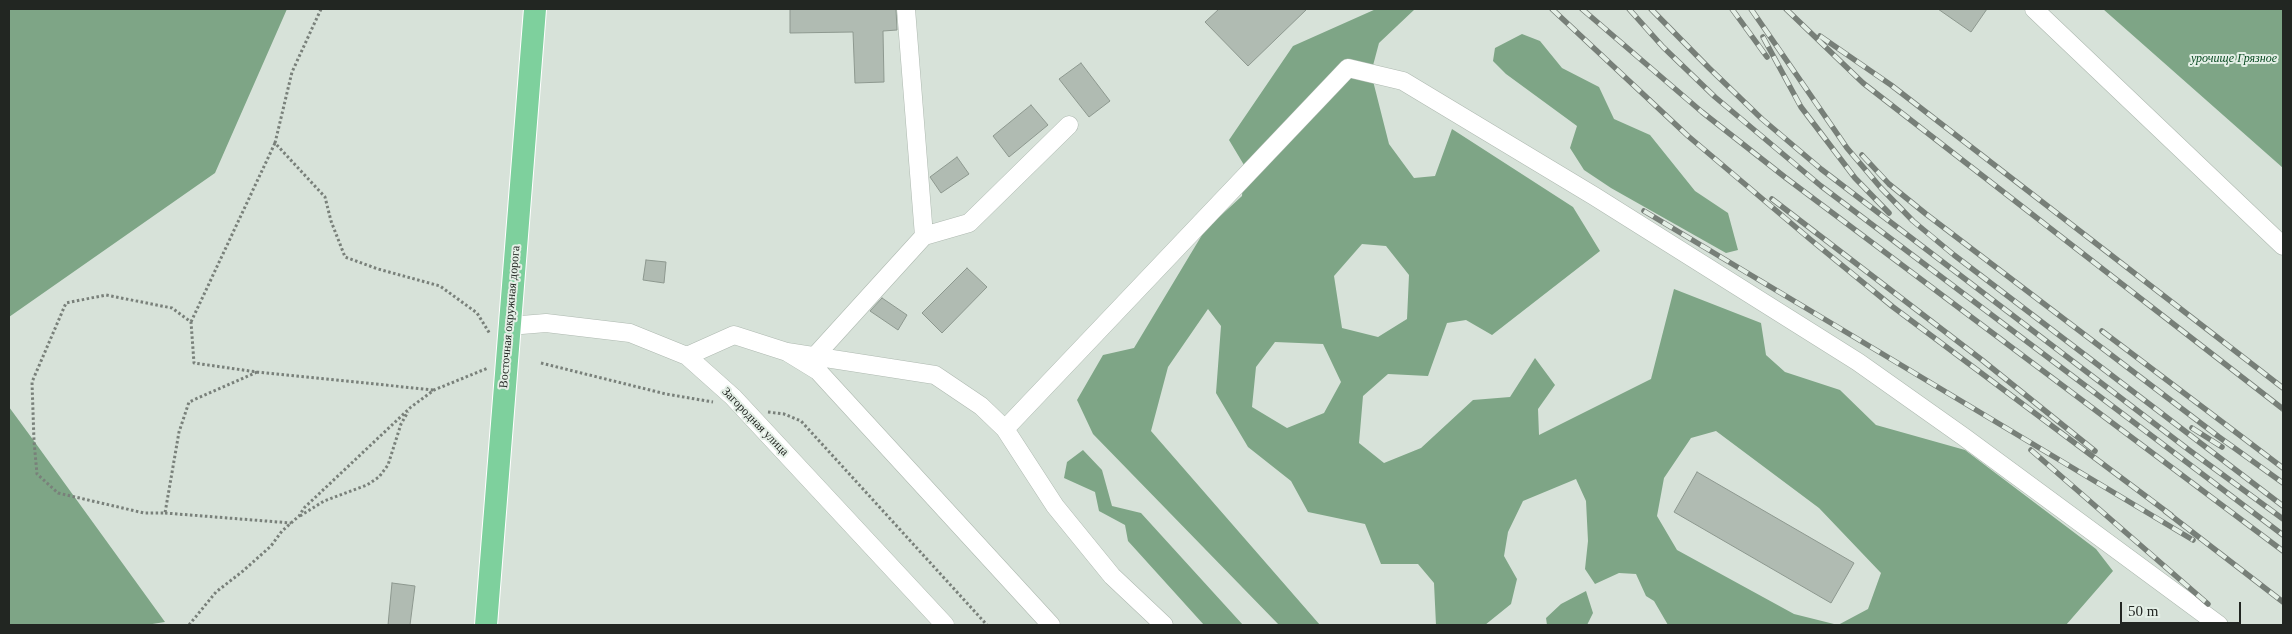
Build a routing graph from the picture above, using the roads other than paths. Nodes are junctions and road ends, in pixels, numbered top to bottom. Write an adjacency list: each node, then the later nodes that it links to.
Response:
1 (535, 9): 7 (main road, Восточная окружная дорога)
2 (906, 9): 5 (street)
3 (2034, 9): 6 (street)
4 (1069, 126): 5 (street)
5 (924, 236): 10 (street)
6 (2283, 246)
7 (509, 326): 9 (street, Загородная улица); 12 (main road, Восточная окружная дорога)
8 (788, 352): 9 (street); 10 (street); 14 (street)
9 (687, 356): 13 (street, Загородная улица)
10 (815, 356): 11 (street)
11 (1005, 429): 15 (street); 16 (street)
12 (486, 625)
13 (945, 625)
14 (1051, 625)
15 (1164, 625)
16 (2219, 625)

